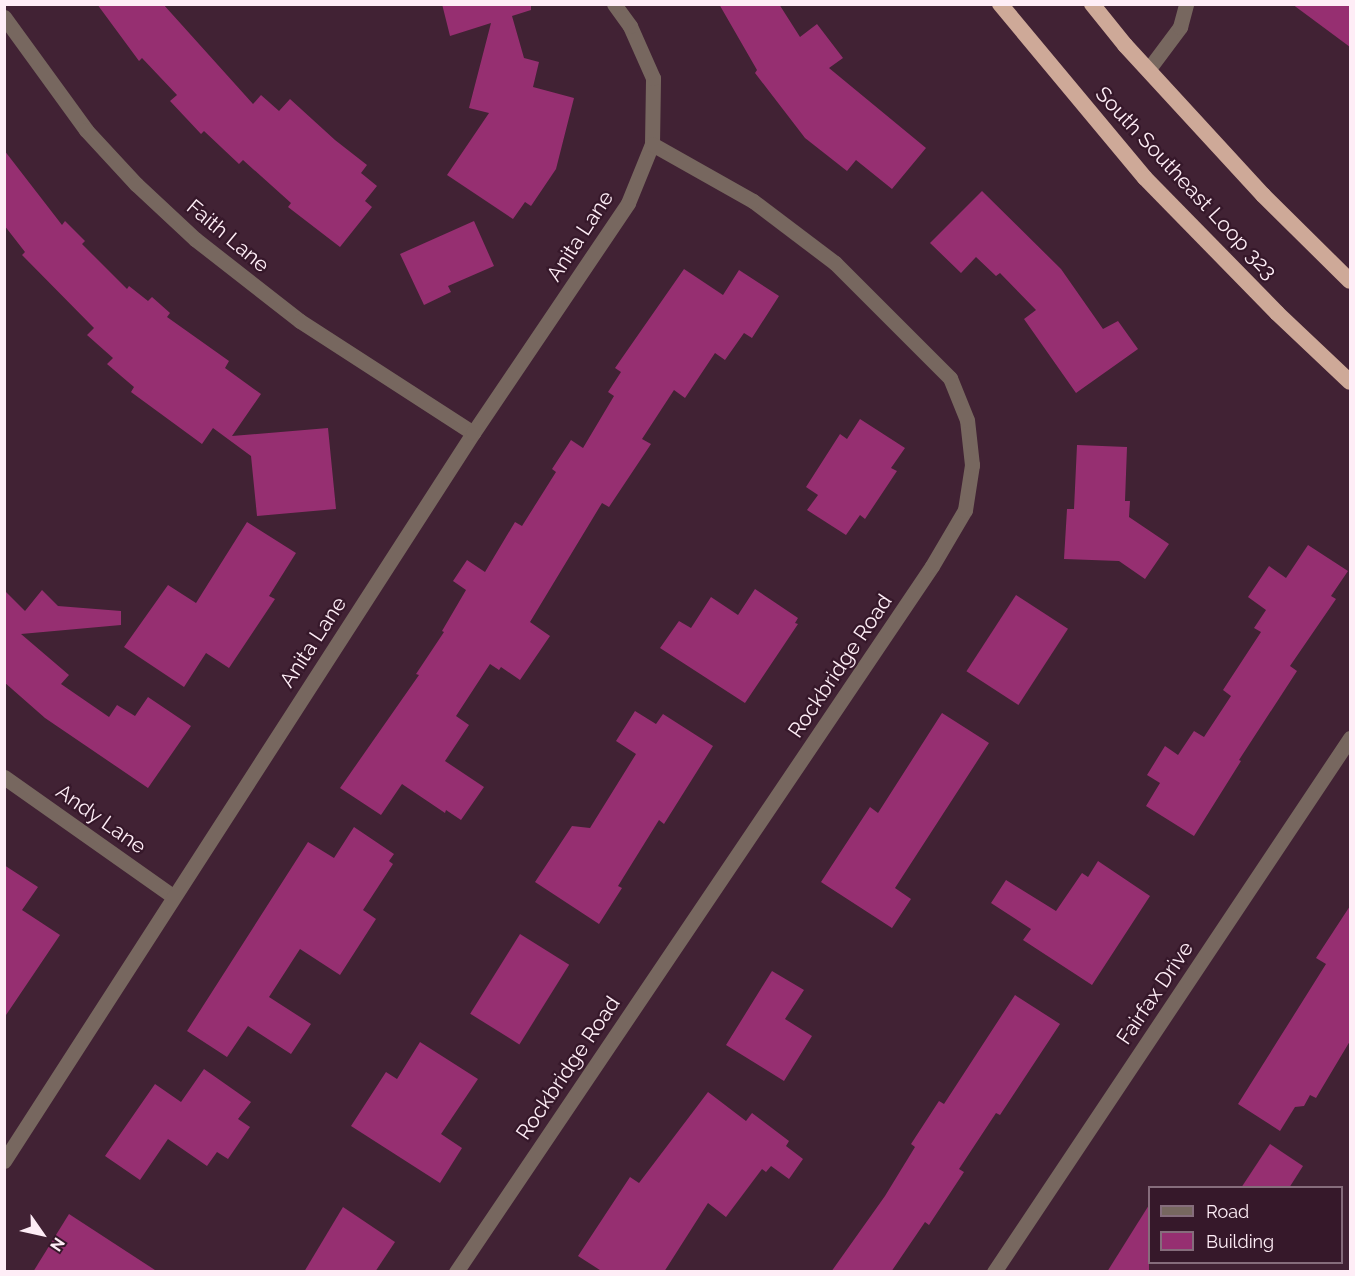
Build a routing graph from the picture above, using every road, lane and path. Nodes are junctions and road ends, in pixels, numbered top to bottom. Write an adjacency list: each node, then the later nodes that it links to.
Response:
1 (614, 4): 7 (street)
2 (1000, 4): 9 (highway, South Southeast Loop 323)
3 (1092, 4): 6 (highway)
4 (1186, 4): 6 (street)
5 (4, 17): 10 (street, Faith Lane)
6 (1148, 70): 8 (highway)
7 (652, 144): 10 (street, Anita Lane); 15 (street, Rockbridge Road)
8 (1350, 281)
9 (1350, 382)
10 (473, 433): 13 (street, Anita Lane)
11 (1350, 738): 16 (street, Fairfax Drive)
12 (4, 777): 13 (street, Andy Lane)
13 (173, 896): 14 (street, Anita Lane)
14 (4, 1161)
15 (456, 1272)
16 (994, 1272)

